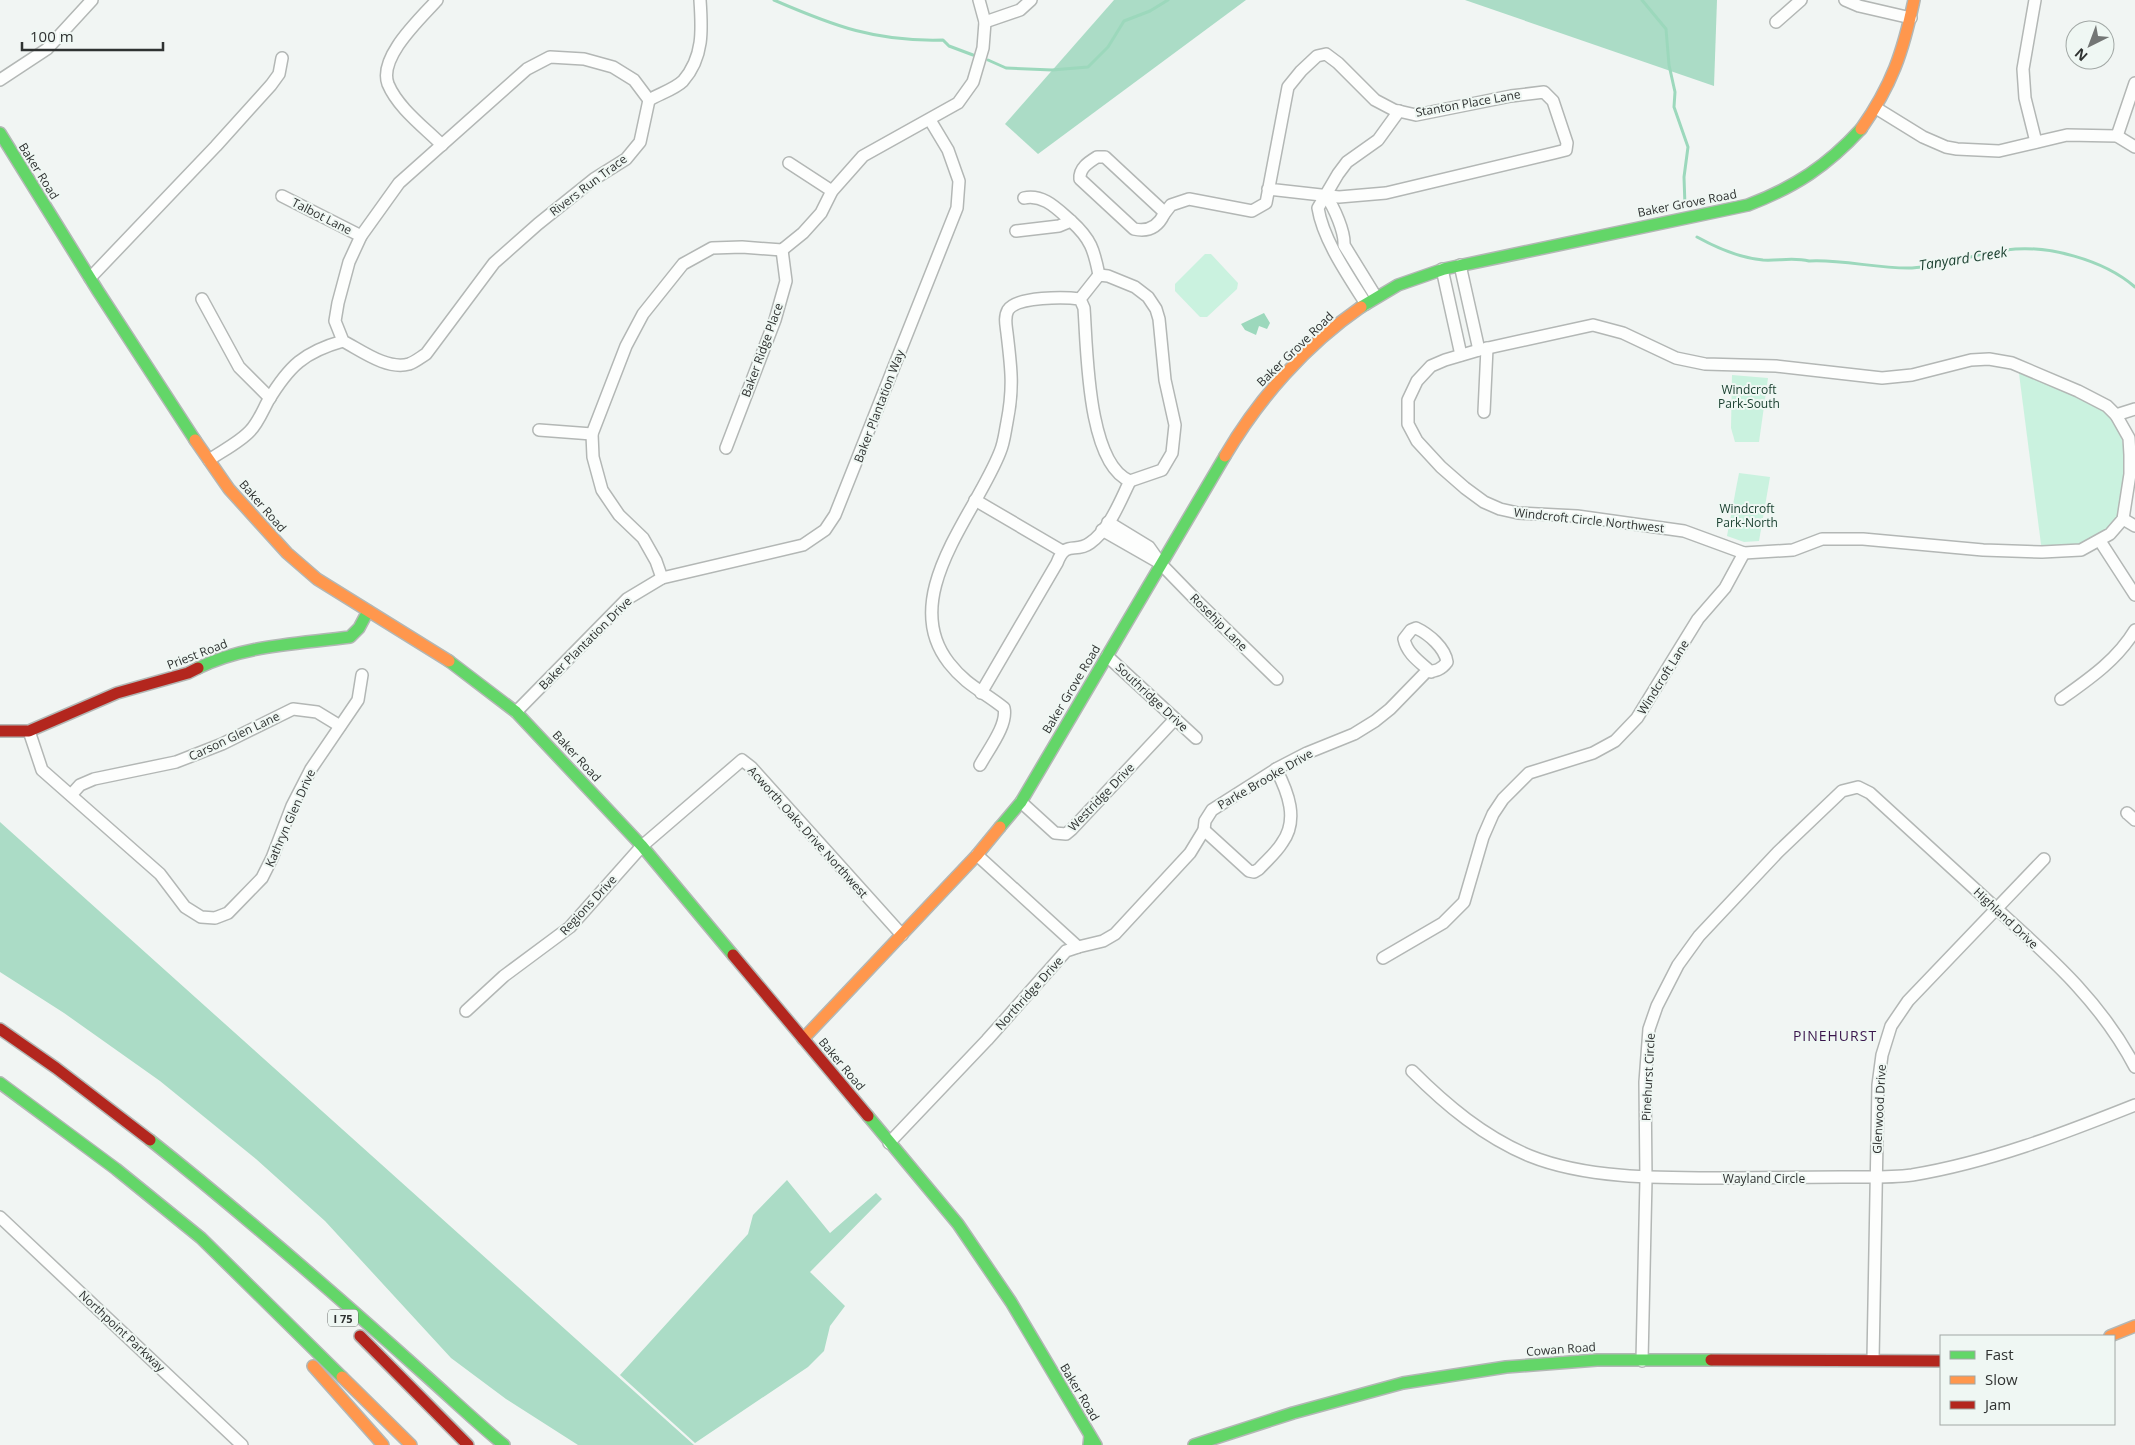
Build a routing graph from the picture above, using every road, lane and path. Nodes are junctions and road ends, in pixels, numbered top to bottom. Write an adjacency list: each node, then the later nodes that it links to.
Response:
1 (92, 0): 14 (street)
2 (437, 0): 23 (street)
3 (700, 0): 16 (street)
4 (979, 0): 11 (street)
5 (1031, 0): 11 (street)
6 (1801, 0): 12 (street)
7 (1844, 0): 10 (street)
8 (1914, 0): 10 (main road, Baker Grove Road)
9 (2035, 0): 22 (street)
10 (1911, 18): 17 (main road, Baker Grove Road)
11 (985, 22): 19 (street)
12 (1776, 22)
13 (282, 58): 39 (street)
14 (0, 80)
15 (2135, 83): 21 (street)
16 (649, 100): 23 (street); 44 (street, Rivers Run Trace)
17 (1876, 108): 22 (street); 36 (main road, Baker Grove Road)
18 (1399, 111): 26 (street, Stanton Place Lane); 29 (street); 29 (street, Stanton Place Lane)
19 (930, 120): 27 (street); 65 (street, Baker Plantation Way)
20 (0, 133): 39 (main road, Baker Road)
21 (2117, 136): 22 (street); 24 (street)
22 (2036, 142)
23 (442, 145): 34 (street)
24 (2135, 147)
25 (789, 164): 27 (street)
26 (1268, 189): 29 (street); 31 (street, Stanton Place Lane)
27 (832, 191): 35 (street)
28 (282, 196): 34 (street, Talbot Lane)
29 (1326, 196): 40 (street); 43 (street)
30 (1024, 198): 32 (street)
31 (1164, 214): 31 (street)
32 (1071, 221): 33 (street); 38 (street)
33 (1016, 231)
34 (361, 236): 44 (street)
35 (782, 250): 52 (street); 53 (street, Baker Ridge Place)
36 (1460, 265): 37 (main road, Baker Grove Road); 45 (street)
37 (1442, 269): 40 (main road, Baker Grove Road); 46 (street)
38 (1099, 275): 42 (street); 56 (street)
39 (90, 278): 54 (main road, Baker Road)
40 (1376, 297): 43 (main road, Baker Grove Road)
41 (202, 299): 47 (street)
42 (1080, 299): 56 (street); 57 (street)
43 (1366, 304): 64 (main road, Baker Grove Road)
44 (343, 340): 47 (street)
45 (1483, 349): 46 (street, Windcroft Circle Northwest); 49 (street); 50 (street, Windcroft Circle Northwest)
46 (1461, 355): 63 (street, Windcroft Circle Northwest)
47 (270, 398): 54 (street)
48 (2135, 409): 50 (street)
49 (1484, 412)
50 (2116, 415): 55 (street, Windcroft Circle Northwest)
51 (539, 430): 52 (street)
52 (592, 434): 65 (street)
53 (726, 448)
54 (209, 460): 67 (main road, Baker Road)
55 (2132, 473): 58 (street, Windcroft Circle Northwest)
56 (1130, 481): 59 (street)
57 (975, 500): 62 (street); 73 (street)
58 (2123, 519): 60 (street); 61 (street, Windcroft Circle Northwest)
59 (1105, 526): 62 (street); 64 (street, Rosehip Lane)
60 (2135, 526)
61 (2100, 541): 63 (street, Windcroft Circle Northwest); 66 (street)
62 (1062, 551): 73 (street)
63 (1744, 553): 93 (street, Windcroft Lane)
64 (1161, 564): 69 (main road, Baker Grove Road); 72 (street, Rosehip Lane)
65 (662, 578): 75 (street, Baker Plantation Drive)
66 (2135, 595)
67 (368, 611): 75 (main road, Baker Road); 79 (main road, Priest Road)
68 (2135, 630): 74 (street)
69 (1107, 656): 76 (street, Southridge Drive); 85 (main road, Baker Grove Road)
70 (1431, 672): 82 (street, Parke Brooke Drive)
71 (362, 675): 77 (street, Kathryn Glen Drive)
72 (1277, 679)
73 (981, 693): 81 (street)
74 (2061, 699)
75 (516, 712): 87 (main road, Baker Road)
76 (1175, 719): 80 (street, Southridge Drive); 85 (street, Westridge Drive)
77 (340, 726): 84 (street, Carson Glen Lane); 84 (street, Kathryn Glen Drive)
78 (0, 731): 79 (main road, Priest Road)
79 (28, 731): 84 (street, Kathryn Glen Drive)
80 (1196, 738)
81 (980, 765)
82 (1276, 769): 86 (street, Parke Brooke Drive); 86 (street)
83 (1858, 787): 90 (street, Highland Drive); 103 (street, Pinehurst Circle)
84 (71, 795)
85 (1020, 802): 88 (main road, Baker Grove Road)
86 (1204, 830): 92 (street, Parke Brooke Drive)
87 (642, 846): 91 (street, Acworth Oaks Drive Northwest); 94 (street, Regions Drive); 96 (main road, Baker Road)
88 (977, 855): 91 (main road, Baker Grove Road); 92 (street)
89 (2044, 859): 90 (street, Glenwood Drive)
90 (1996, 909): 97 (street, Highland Drive); 102 (street, Glenwood Drive)
91 (902, 935): 96 (main road, Baker Grove Road)
92 (1078, 947): 101 (street, Northridge Drive)
93 (1384, 958)
94 (466, 1011)
95 (0, 1029): 104 (main road, I 75)
96 (803, 1039): 101 (main road, Baker Road)
97 (2135, 1067)
98 (1412, 1071): 103 (street, Wayland Circle)
99 (0, 1083): 106 (main road)
100 (2135, 1105): 102 (street, Wayland Circle)
101 (889, 1142): 114 (main road, Baker Road)
102 (1876, 1177): 103 (street, Wayland Circle); 111 (street, Glenwood Drive)
103 (1646, 1178): 112 (street, Pinehurst Circle)
104 (214, 1194): 107 (main road, I 75); 119 (main road)
105 (0, 1217): 115 (street, Northpoint Parkway)
106 (201, 1238): 116 (main road); 117 (main road)
107 (337, 1313)
108 (2135, 1326): 110 (main road)
109 (351, 1327): 118 (main road, I 75)
110 (2112, 1335)
111 (1873, 1360): 112 (main road, Cowan Road); 113 (main road, Cowan Road)
112 (1642, 1361): 120 (main road, Cowan Road)
113 (1940, 1361)
114 (1092, 1442)
115 (242, 1445)
116 (382, 1445)
117 (412, 1445)
118 (468, 1445)
119 (504, 1445)
120 (1194, 1445)

